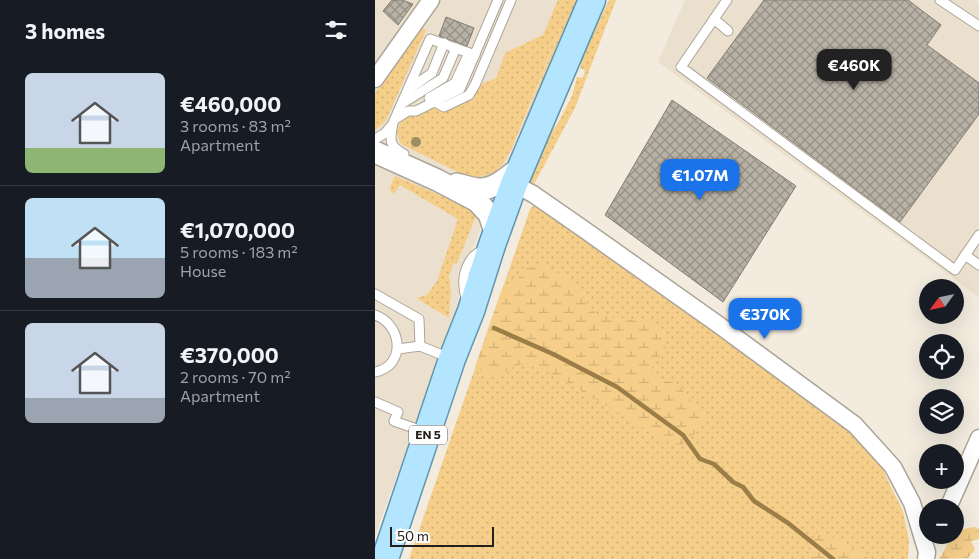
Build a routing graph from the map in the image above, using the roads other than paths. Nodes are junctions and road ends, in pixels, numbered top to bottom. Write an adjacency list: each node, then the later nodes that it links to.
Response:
1 (431, 0): 13 (street)
2 (498, 0): 12 (lane)
3 (511, 0): 15 (lane)
4 (591, 0): 20 (main road, EN 5)
5 (727, 0): 7 (lane)
6 (940, 0): 8 (lane)
7 (714, 19): 9 (lane); 24 (lane)
8 (979, 26)
9 (727, 31)
10 (444, 43): 11 (lane); 14 (lane); 14 (lane)
11 (456, 48): 12 (lane); 16 (lane)
12 (472, 54): 15 (lane); 16 (lane)
13 (375, 79)
14 (409, 89): 16 (lane)
15 (435, 102): 16 (lane)
16 (405, 107): 17 (lane)
17 (394, 122): 18 (lane); 21 (lane)
18 (375, 139)
19 (375, 152): 21 (street)
20 (518, 175): 21 (street); 23 (main road, EN 5); 37 (street)
21 (431, 177): 23 (street)
22 (979, 235): 24 (lane)
23 (494, 240): 30 (main road, EN 5)
24 (965, 255): 25 (lane)
25 (979, 265)
26 (375, 294): 28 (lane)
27 (375, 316): 29 (lane)
28 (420, 346): 29 (lane); 30 (lane)
29 (398, 349): 31 (lane)
30 (452, 359): 33 (main road, EN 5)
31 (375, 372)
32 (375, 402): 33 (lane)
33 (429, 433): 38 (main road, EN 5)
34 (979, 438): 35 (street)
35 (951, 499)
36 (932, 544): 37 (street)
37 (927, 556)
38 (385, 559)

